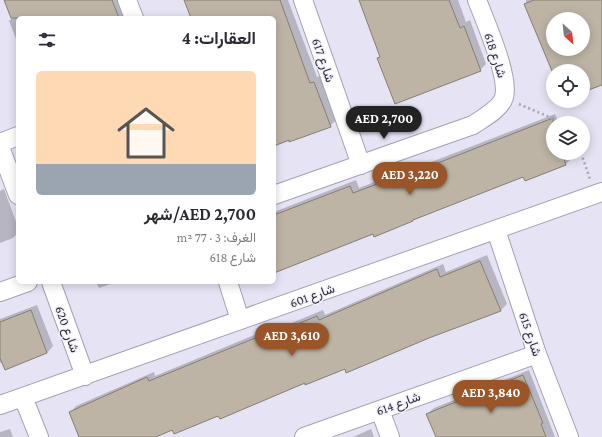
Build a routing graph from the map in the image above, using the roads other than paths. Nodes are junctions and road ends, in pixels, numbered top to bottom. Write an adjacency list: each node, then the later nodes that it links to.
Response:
1 (127, 0): 4 (street)
2 (303, 0): 8 (street, شارع 617)
3 (477, 0): 8 (street, شارع 618)
4 (133, 16)
5 (16, 137): 6 (street)
6 (0, 143)
7 (0, 148): 9 (street)
8 (361, 164): 10 (street)
9 (16, 190)
10 (276, 194)
11 (598, 194): 12 (street, شارع 601)
12 (496, 230): 17 (street, شارع 601); 18 (street, شارع 615)
13 (22, 284): 16 (street)
14 (52, 284): 19 (street, شارع 620)
15 (229, 284): 17 (street)
16 (0, 292)
17 (240, 320): 19 (street, شارع 601)
18 (537, 354): 22 (street, شارع 614); 26 (street, شارع 615)
19 (85, 376): 20 (street, شارع 601)
20 (24, 397): 21 (street, شارع 601); 23 (street)
21 (0, 405)
22 (380, 410): 24 (street, شارع 614); 25 (street)
23 (39, 437)
24 (304, 437)
25 (390, 437)
26 (569, 437)

